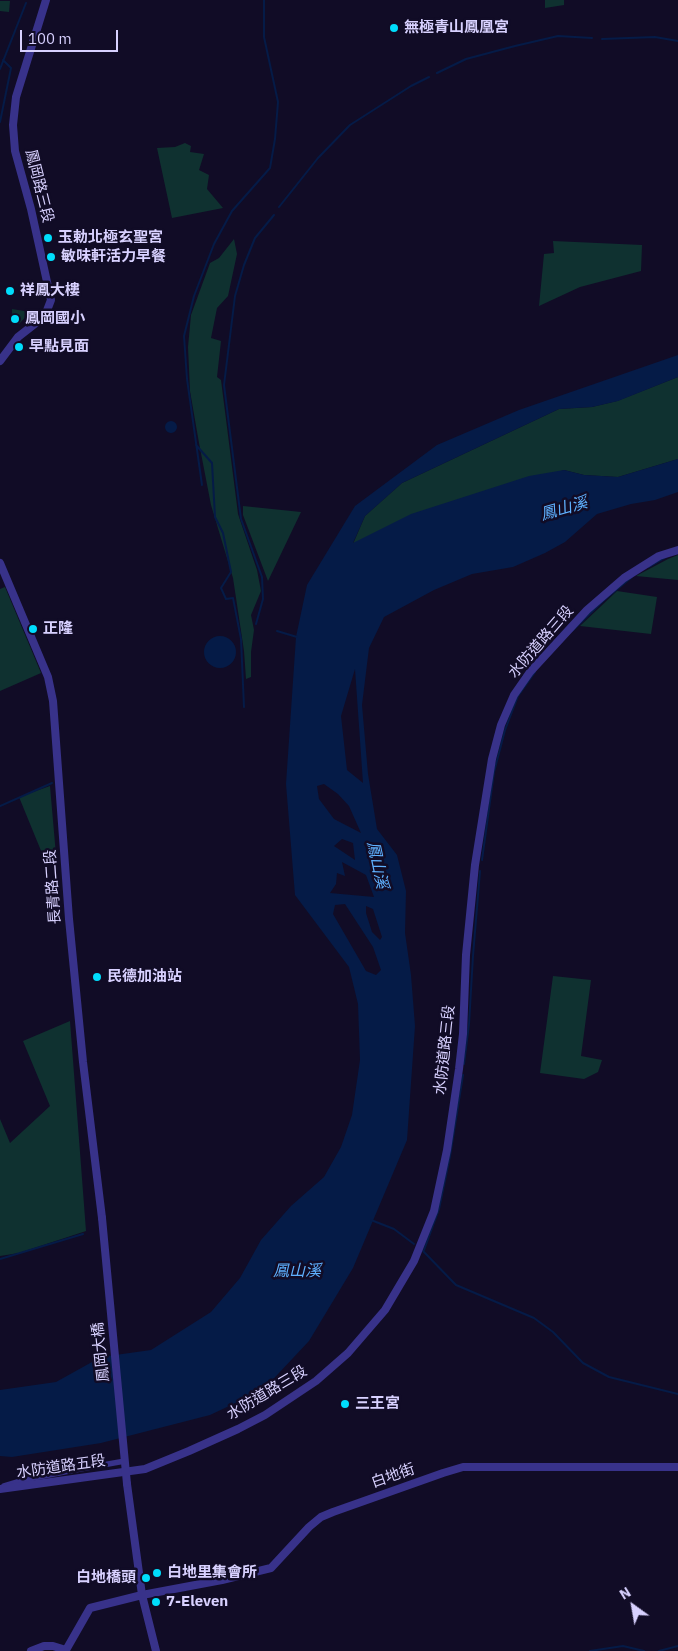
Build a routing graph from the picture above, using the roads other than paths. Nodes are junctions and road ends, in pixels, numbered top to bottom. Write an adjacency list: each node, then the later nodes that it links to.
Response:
1 (46, 0): 2 (street, 鳳岡路三段)
2 (0, 361)
3 (678, 550): 8 (street, 水防道路三段)
4 (0, 563): 5 (street, 長青路二段)
5 (102, 1218): 6 (street, 鳳岡大橋, bridge)
6 (126, 1461): 9 (street); 10 (street, 鳳岡大橋, bridge)
7 (678, 1467): 10 (street, 白地街)
8 (125, 1472): 9 (street, 水防道路五段)
9 (0, 1488)
10 (142, 1595): 11 (street, 白地街); 12 (street, 鳳岡大橋)
11 (31, 1651)
12 (156, 1651)

